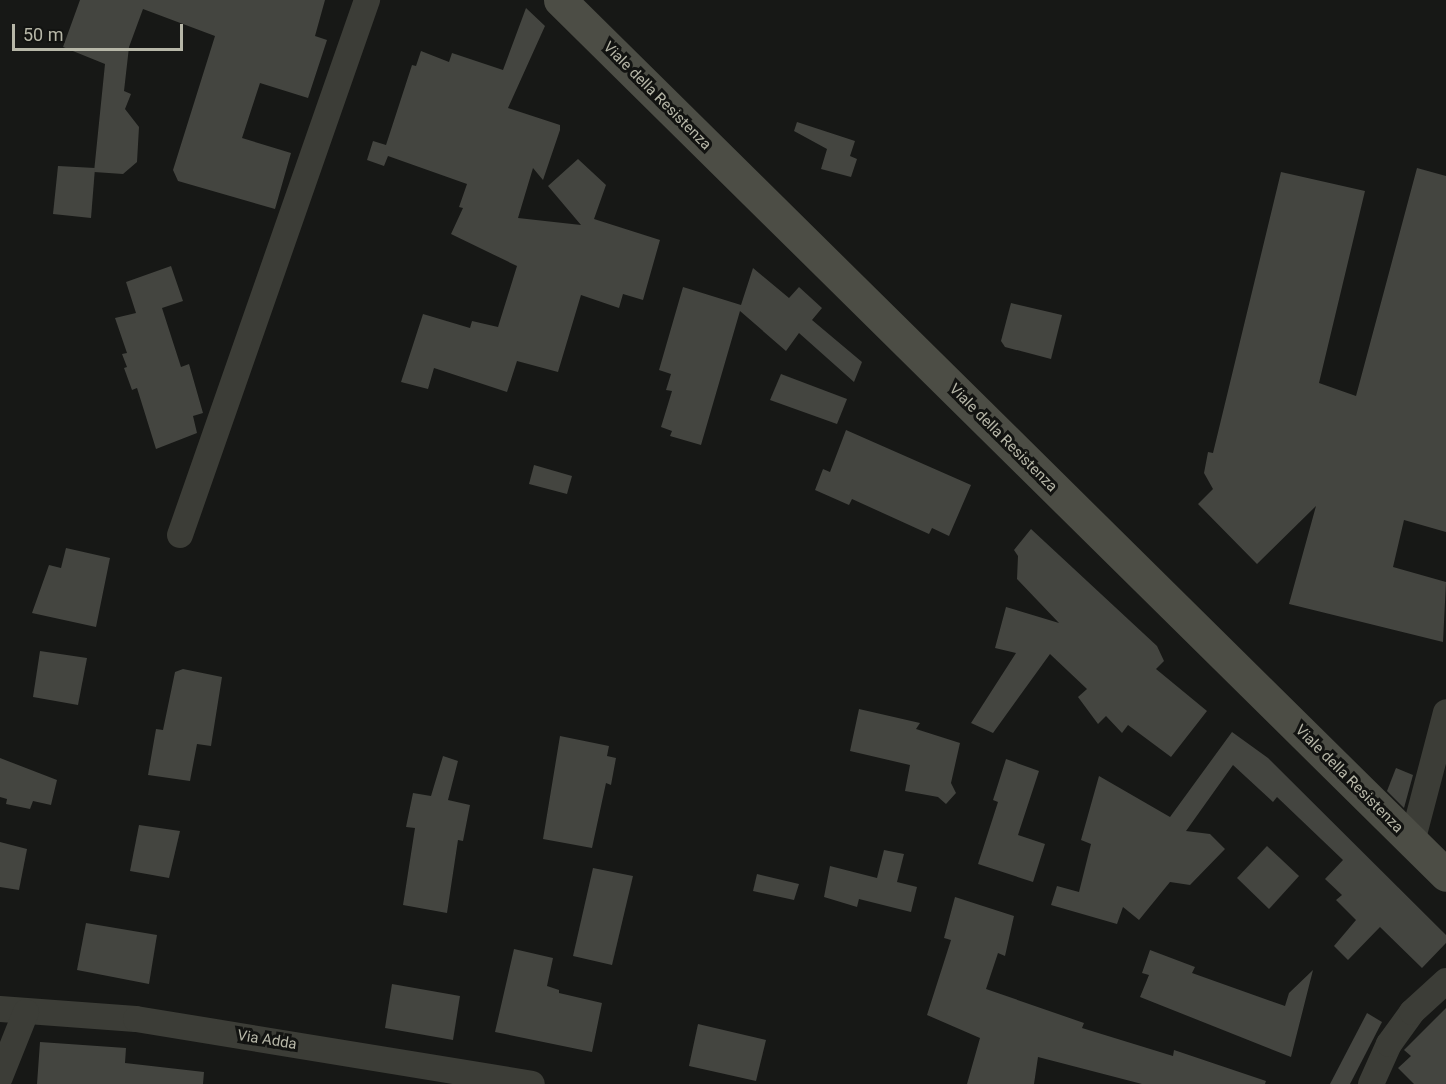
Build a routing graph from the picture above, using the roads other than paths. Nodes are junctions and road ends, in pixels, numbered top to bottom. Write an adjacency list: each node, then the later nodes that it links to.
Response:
1 (367, 0): 3 (street)
2 (560, 0): 5 (main road, Viale della Resistenza)
3 (180, 535)
4 (1446, 712): 5 (street)
5 (1412, 842): 6 (main road, Viale della Resistenza)
6 (1446, 875)
7 (1446, 981): 12 (street)
8 (0, 1009): 9 (street, Via Adda)
9 (26, 1012): 10 (street); 11 (street, Via Adda)
10 (0, 1077)
11 (532, 1084)
12 (1371, 1084)

